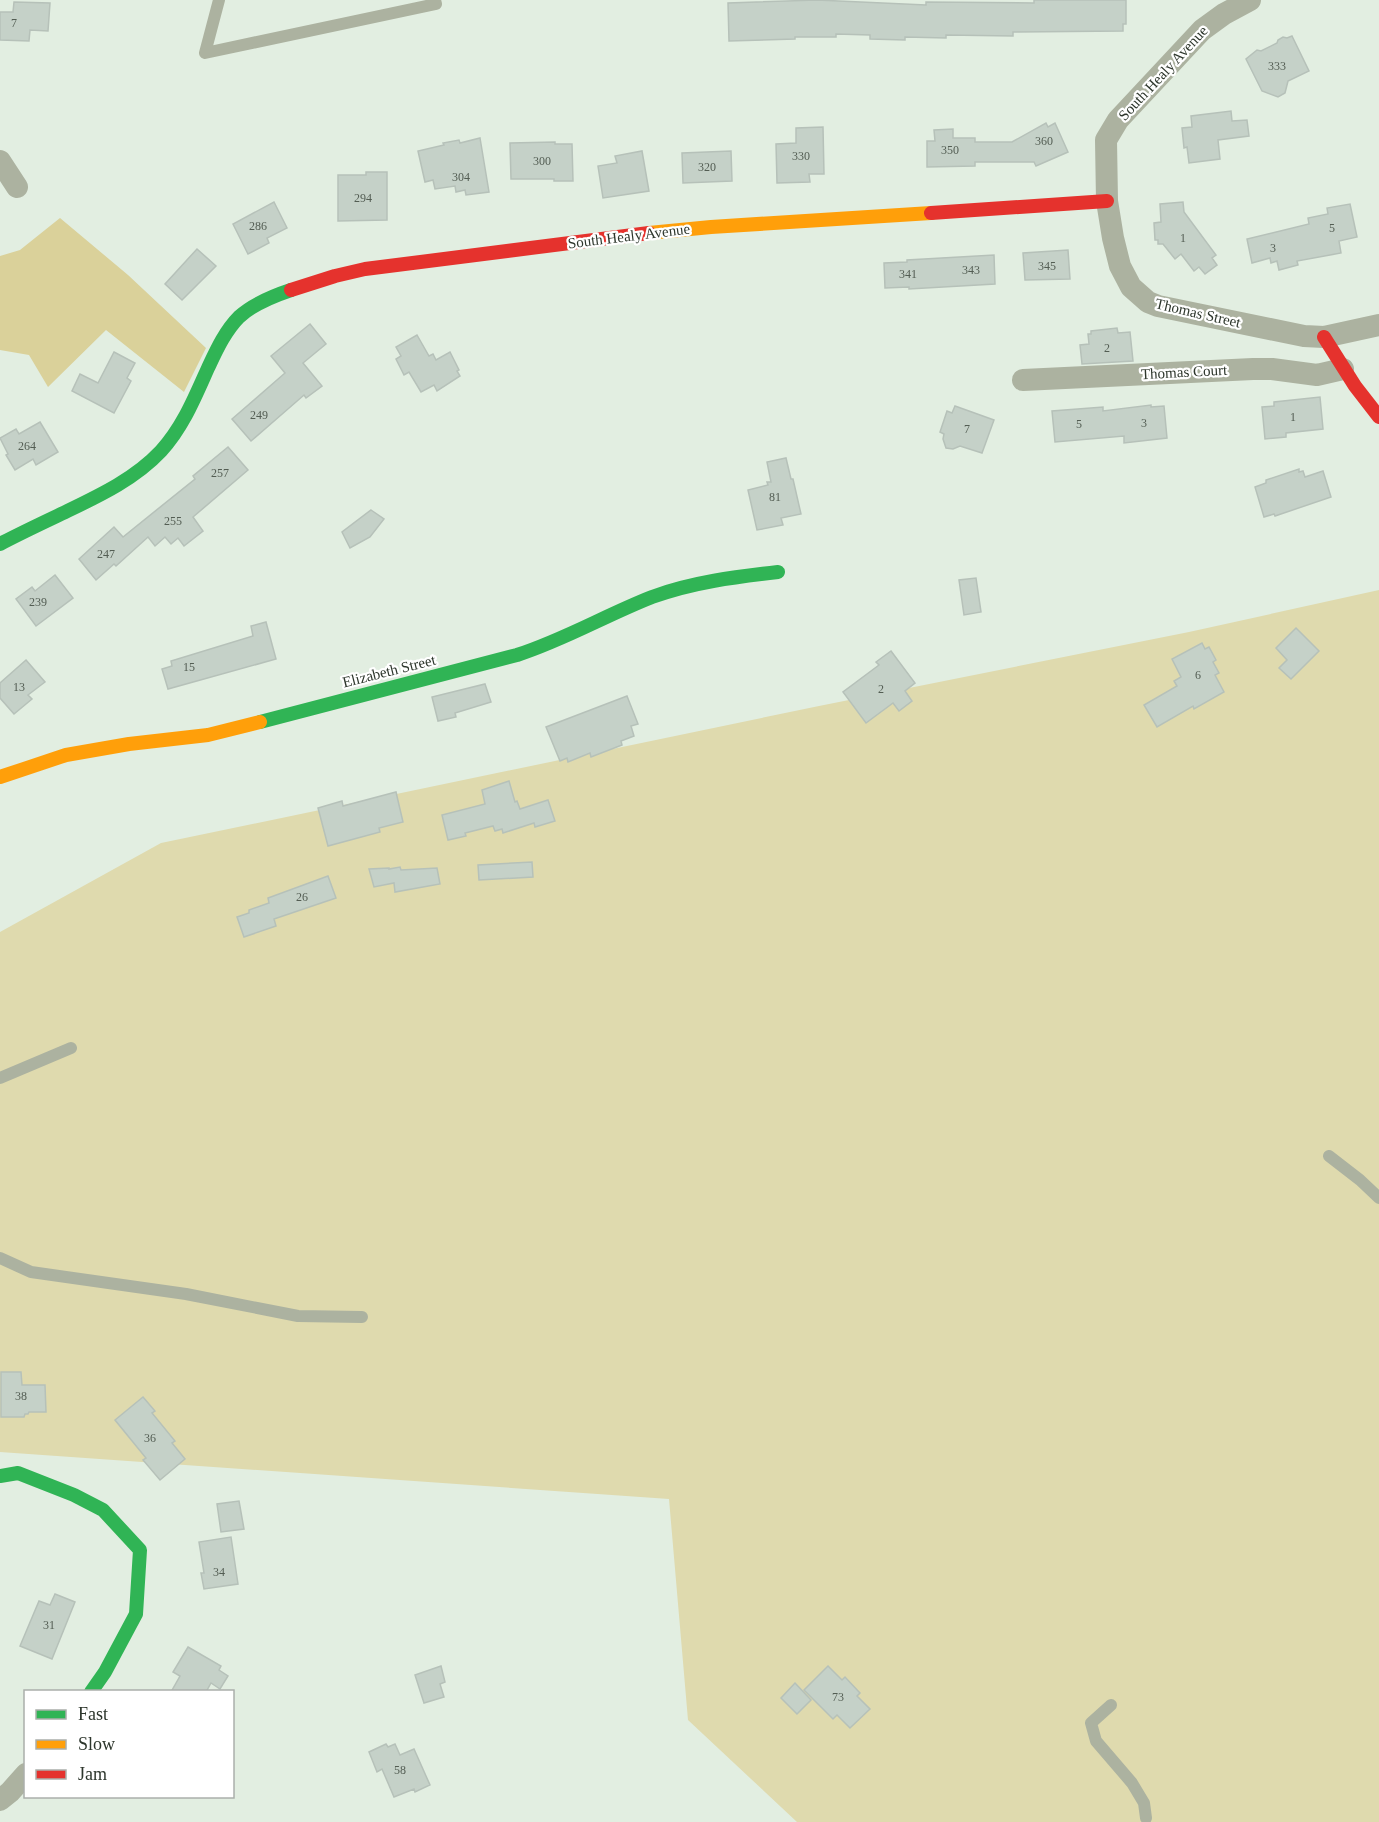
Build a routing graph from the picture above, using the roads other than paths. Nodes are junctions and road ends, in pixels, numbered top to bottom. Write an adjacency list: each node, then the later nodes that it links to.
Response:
1 (219, 0): 2 (lane)
2 (435, 0)
3 (1250, 0): 6 (street, South Healy Avenue)
4 (0, 161): 5 (street)
5 (17, 187)
6 (1107, 201): 8 (street, Thomas Street); 12 (street, South Healy Avenue)
7 (1379, 325): 8 (street, Thomas Street)
8 (1324, 337): 9 (street)
9 (1343, 369): 10 (street, Thomas Court); 11 (street)
10 (1023, 380)
11 (1379, 417)
12 (0, 544)
13 (778, 572): 14 (street, Elizabeth Street)
14 (0, 777)
15 (71, 1048): 16 (lane)
16 (0, 1077)
17 (1329, 1156): 18 (lane)
18 (1379, 1198)
19 (0, 1257): 20 (lane)
20 (362, 1317)
21 (0, 1476): 22 (street)
22 (92, 1690)
23 (1111, 1705): 26 (lane)
24 (24, 1776): 25 (street)
25 (0, 1800)
26 (1146, 1818)

